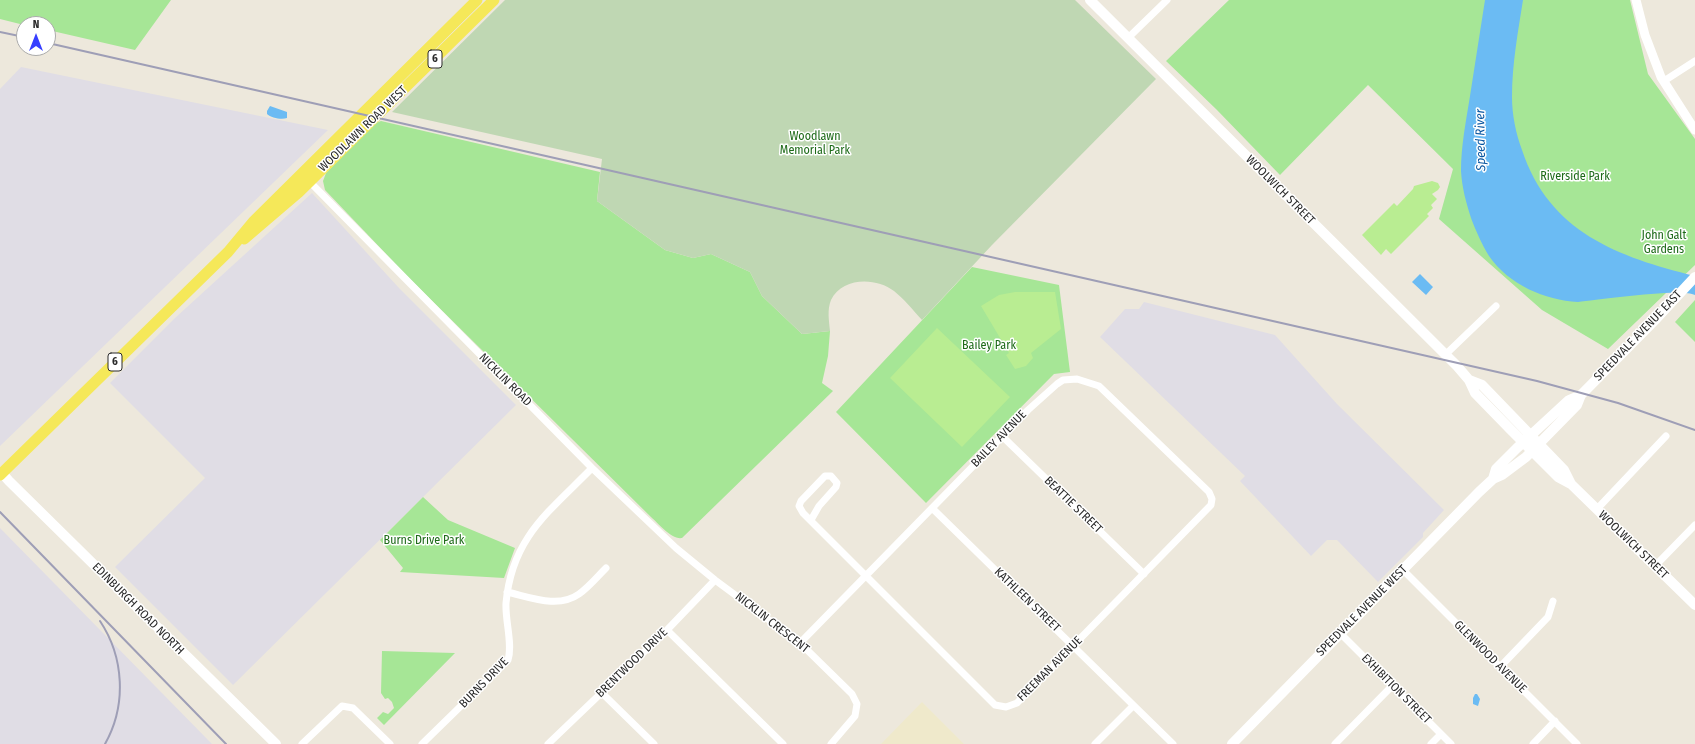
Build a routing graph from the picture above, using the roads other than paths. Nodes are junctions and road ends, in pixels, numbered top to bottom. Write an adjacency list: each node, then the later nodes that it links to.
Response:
1 (477, 0): 10 (main road, WOODLAWN ROAD WEST / 6)
2 (494, 0): 10 (main road, WOODLAWN ROAD WEST / 6)
3 (1090, 0): 6 (main road, WOOLWICH STREET)
4 (1167, 0): 6 (street)
5 (1636, 0): 8 (street)
6 (1128, 38): 13 (main road, WOOLWICH STREET)
7 (1695, 61): 8 (street)
8 (1664, 81): 9 (street)
9 (1695, 130)
10 (306, 178): 19 (street, NICKLIN ROAD); 20 (main road, WOODLAWN ROAD WEST / 6)
11 (1695, 277): 14 (main road, SPEEDVALE AVENUE EAST)
12 (1496, 306): 13 (street)
13 (1446, 355): 17 (main road, WOOLWICH STREET)
14 (1581, 395): 17 (main road, SPEEDVALE AVENUE EAST); 18 (main road, SPEEDVALE AVENUE EAST)
15 (1002, 436): 22 (street, BAILEY AVENUE); 23 (street, BAILEY AVENUE); 30 (street, BEATTIE STREET)
16 (1666, 436): 24 (street)
17 (1527, 439): 18 (main road, WOOLWICH STREET); 21 (main road, SPEEDVALE AVENUE WEST)
18 (1535, 448): 21 (main road, SPEEDVALE AVENUE WEST); 24 (main road, WOOLWICH STREET)
19 (592, 468): 32 (street, NICKLIN ROAD); 33 (street, BURNS DRIVE)
20 (1, 474): 46 (main road, EDINBURGH ROAD NORTH)
21 (1493, 480): 29 (main road, SPEEDVALE AVENUE WEST)
22 (1212, 499): 30 (street, FREEMAN AVENUE)
23 (932, 508): 31 (street, BAILEY AVENUE); 39 (street, KATHLEEN STREET)
24 (1597, 509): 27 (main road, WOOLWICH STREET)
25 (811, 520): 25 (street, FREEMAN AVENUE); 31 (street, FREEMAN AVENUE)
26 (1695, 525): 27 (street)
27 (1655, 566): 35 (main road, WOOLWICH STREET)
28 (606, 568): 33 (street)
29 (1403, 570): 37 (main road, SPEEDVALE AVENUE WEST); 40 (street, GLENWOOD AVENUE)
30 (1144, 574): 39 (street, FREEMAN AVENUE)
31 (865, 576): 38 (street, BAILEY AVENUE); 39 (street, FREEMAN AVENUE)
32 (715, 580): 36 (street, BRENTWOOD DRIVE); 38 (street, NICKLIN CRESCENT)
33 (507, 592): 49 (street, BURNS DRIVE)
34 (1553, 600): 40 (street)
35 (1695, 605)
36 (667, 630): 42 (street, BRENTWOOD DRIVE); 52 (street)
37 (1340, 633): 41 (street, EXHIBITION STREET); 56 (main road, SPEEDVALE AVENUE WEST)
38 (800, 643): 53 (street, NICKLIN CRESCENT)
39 (1074, 646): 43 (street, KATHLEEN STREET)
40 (1500, 667): 44 (street, GLENWOOD AVENUE)
41 (1392, 686): 45 (street, EXHIBITION STREET); 57 (street)
42 (602, 692): 50 (street, BRENTWOOD DRIVE); 51 (street)
43 (1133, 706): 54 (street); 55 (street, KATHLEEN STREET)
44 (1555, 721): 60 (street); 61 (street, GLENWOOD AVENUE)
45 (1441, 734): 58 (street); 59 (street, EXHIBITION STREET)
46 (276, 744)
47 (302, 744): 48 (street)
48 (390, 744)
49 (422, 744)
50 (548, 744)
51 (654, 744)
52 (783, 744)
53 (831, 744)
54 (1096, 744)
55 (1173, 744)
56 (1232, 744)
57 (1335, 744)
58 (1431, 744)
59 (1451, 744)
60 (1533, 744)
61 (1577, 744)

